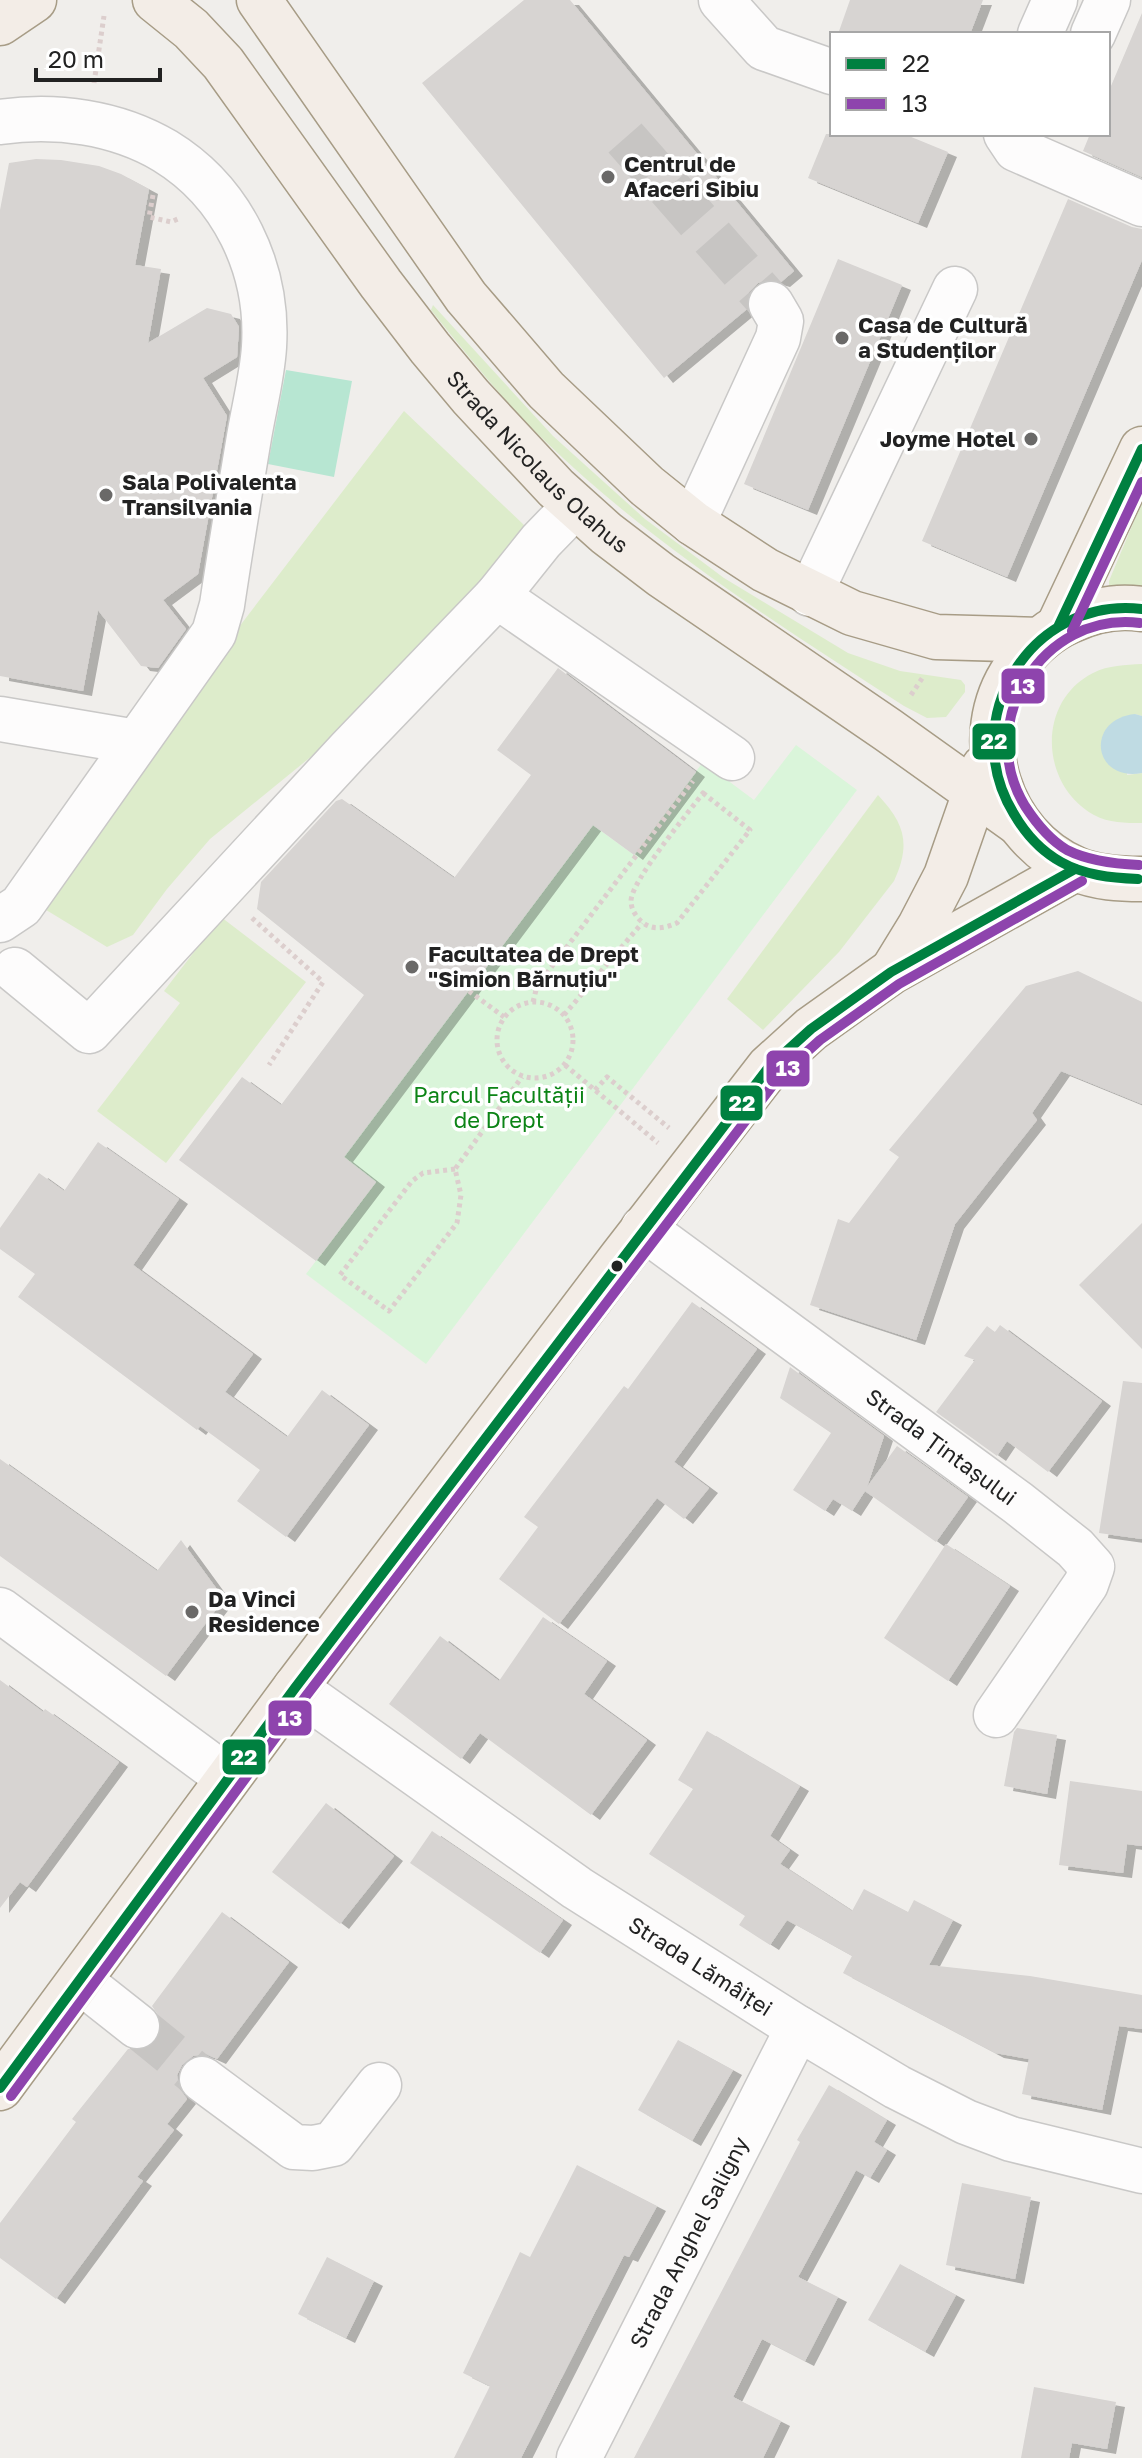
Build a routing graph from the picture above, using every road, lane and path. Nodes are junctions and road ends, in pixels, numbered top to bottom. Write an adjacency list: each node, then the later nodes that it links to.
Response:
1 (34, 0): 8 (main road)
2 (155, 0): 21 (main road, Strada Nicolaus Olahus)
3 (259, 0): 22 (main road)
4 (1055, 0): 9 (street)
5 (1108, 0): 10 (street)
6 (734, 6): 11 (street)
7 (104, 16): 13 (path)
8 (0, 23)
9 (1041, 32)
10 (1094, 32)
11 (830, 71)
12 (0, 122): 13 (street)
13 (88, 123): 30 (street)
14 (1007, 136): 15 (street)
15 (1142, 204)
16 (149, 217): 17 (path)
17 (171, 222)
18 (955, 289): 23 (street)
19 (771, 304): 22 (street)
20 (1142, 449): 26 (main road)
21 (575, 506): 24 (street); 33 (main road, Strada Nicolaus Olahus)
22 (693, 523): 23 (main road)
23 (810, 594): 26 (main road)
24 (497, 596): 32 (street); 36 (street)
25 (1142, 609): 26 (main road)
26 (1050, 632): 31 (main road)
27 (924, 676): 28 (path)
28 (904, 706)
29 (0, 719): 30 (street)
30 (136, 742): 37 (street)
31 (992, 746): 33 (main road); 34 (main road)
32 (725, 753): 42 (path)
33 (974, 792): 34 (main road, Strada Nicolaus Olahus); 40 (main road)
34 (1017, 822): 35 (main road)
35 (1118, 880): 40 (main road)
36 (221, 889): 39 (street); 45 (path)
37 (0, 920)
38 (642, 923): 38 (path); 43 (path)
39 (15, 970)
40 (891, 972): 49 (main road)
41 (469, 991): 44 (path)
42 (533, 1002): 43 (path); 44 (path)
43 (564, 1015): 46 (path)
44 (504, 1017): 47 (path)
45 (269, 1065)
46 (565, 1065): 47 (path); 48 (path)
47 (522, 1077): 50 (path)
48 (595, 1090): 49 (path); 49 (path)
49 (695, 1162): 51 (main road)
50 (455, 1169): 50 (path)
51 (643, 1228): 53 (main road); 54 (street, Strada Țintașului)
52 (0, 1610): 55 (street)
53 (295, 1688): 55 (main road); 58 (street, Strada Lămâiței)
54 (996, 1715)
55 (228, 1778): 56 (main road)
56 (80, 1981): 57 (street); 61 (main road)
57 (137, 2026)
58 (798, 2028): 62 (street, Strada Lămâiței); 63 (street, Strada Anghel Saligny)
59 (202, 2079): 60 (street)
60 (379, 2085)
61 (0, 2088)
62 (1142, 2171)
63 (579, 2458)

